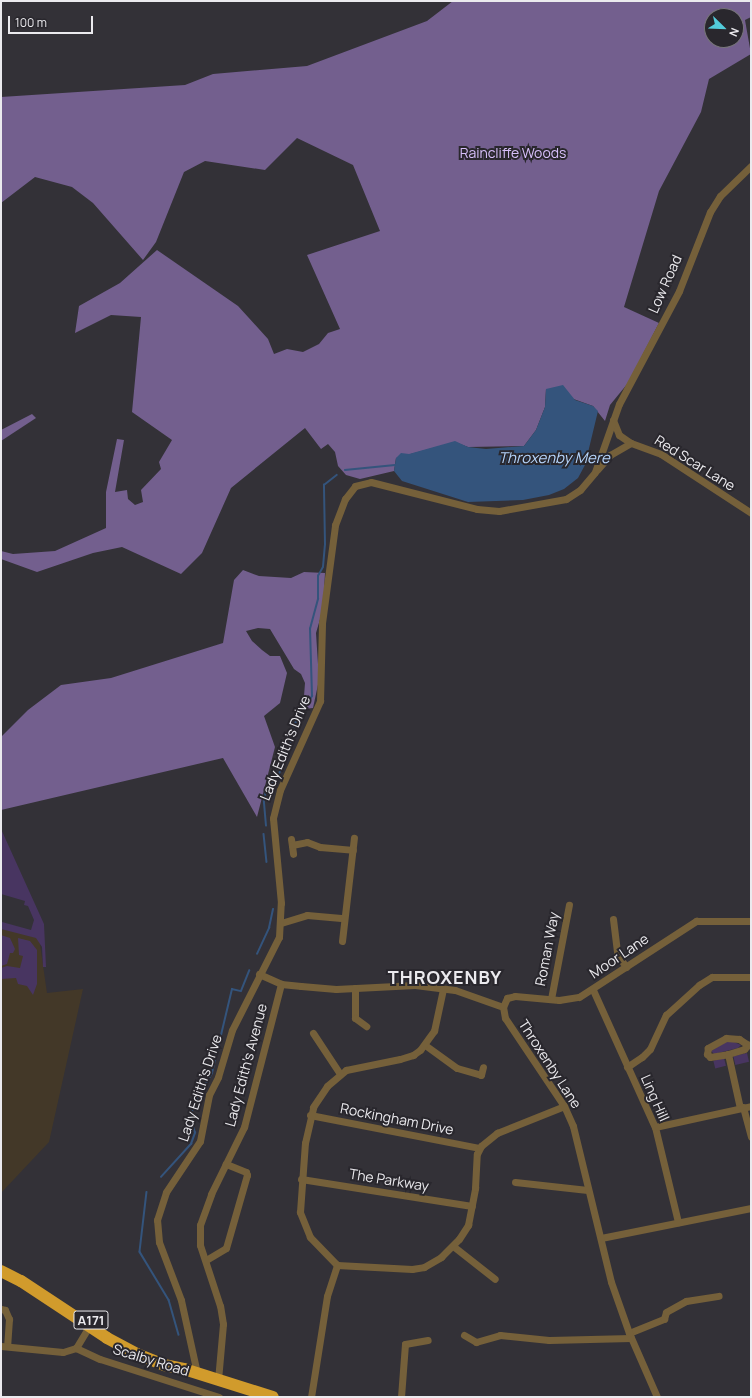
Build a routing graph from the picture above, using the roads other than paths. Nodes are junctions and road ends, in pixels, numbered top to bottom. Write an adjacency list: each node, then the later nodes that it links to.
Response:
1 (751, 166): 2 (street, Low Road)
2 (613, 420): 3 (street, Red Scar Lane); 4 (street, Lady Edith's Drive)
3 (631, 443): 4 (street); 5 (street, Red Scar Lane)
4 (595, 472): 13 (street, Lady Edith's Drive)
5 (751, 513)
6 (354, 838): 7 (street)
7 (352, 850): 8 (street); 10 (street)
8 (293, 854)
9 (569, 904): 22 (street, Roman Way)
10 (344, 918): 13 (street); 14 (street)
11 (614, 918): 15 (street)
12 (751, 921): 15 (street, Moor Lane)
13 (281, 923): 16 (street, Lady Edith's Drive)
14 (342, 941)
15 (626, 967): 21 (street, Moor Lane)
16 (259, 974): 18 (street); 60 (street, Lady Edith's Drive)
17 (751, 977): 29 (street)
18 (281, 984): 19 (street); 38 (street, Lady Edith's Avenue)
19 (355, 988): 20 (street); 24 (street)
20 (444, 989): 23 (street); 26 (street)
21 (593, 990): 22 (street, Moor Lane); 29 (street, Ling Hill)
22 (552, 999): 23 (street, Moor Lane)
23 (503, 1007): 31 (street, Throxenby Lane)
24 (366, 1026)
25 (313, 1033): 30 (street)
26 (425, 1045): 28 (street); 30 (street)
27 (728, 1054): 27 (street); 33 (street)
28 (483, 1067)
29 (627, 1067): 35 (street, Ling Hill)
30 (340, 1074): 34 (street)
31 (564, 1106): 37 (street); 41 (street, Throxenby Lane)
32 (751, 1106): 33 (street)
33 (741, 1108): 35 (street); 36 (street)
34 (310, 1115): 37 (street, Rockingham Drive); 39 (street)
35 (655, 1127): 44 (street, Ling Hill)
36 (751, 1137)
37 (479, 1148): 42 (street)
38 (226, 1164): 47 (street, Lady Edith's Avenue); 47 (street)
39 (301, 1179): 42 (street, The Parkway); 49 (street)
40 (514, 1182): 41 (street)
41 (588, 1190): 45 (street, Throxenby Lane)
42 (472, 1206): 46 (street)
43 (751, 1208): 44 (street)
44 (678, 1222): 45 (street)
45 (601, 1238): 56 (street, Throxenby Lane)
46 (453, 1246): 49 (street); 51 (street)
47 (206, 1260): 62 (street, Lady Edith's Avenue)
48 (1, 1264): 54 (highway, Scalby Road / A171)
49 (337, 1265): 65 (street)
50 (1, 1271): 54 (highway, Scalby Road / A171)
51 (495, 1279)
52 (719, 1296): 56 (street)
53 (1, 1309): 58 (street)
54 (90, 1324): 59 (street); 61 (highway, Scalby Road / A171)
55 (464, 1335): 56 (street)
56 (630, 1336): 67 (street, Throxenby Lane)
57 (428, 1340): 66 (street)
58 (4, 1346): 59 (street)
59 (76, 1348): 63 (street, Scalby Road)
60 (193, 1351): 61 (street, Lady Edith's Drive); 61 (street)
61 (189, 1370): 62 (highway, Scalby Road / A171)
62 (218, 1380): 64 (highway, Scalby Road / A171)
63 (219, 1397)
64 (273, 1397)
65 (311, 1397)
66 (400, 1397)
67 (657, 1397)

